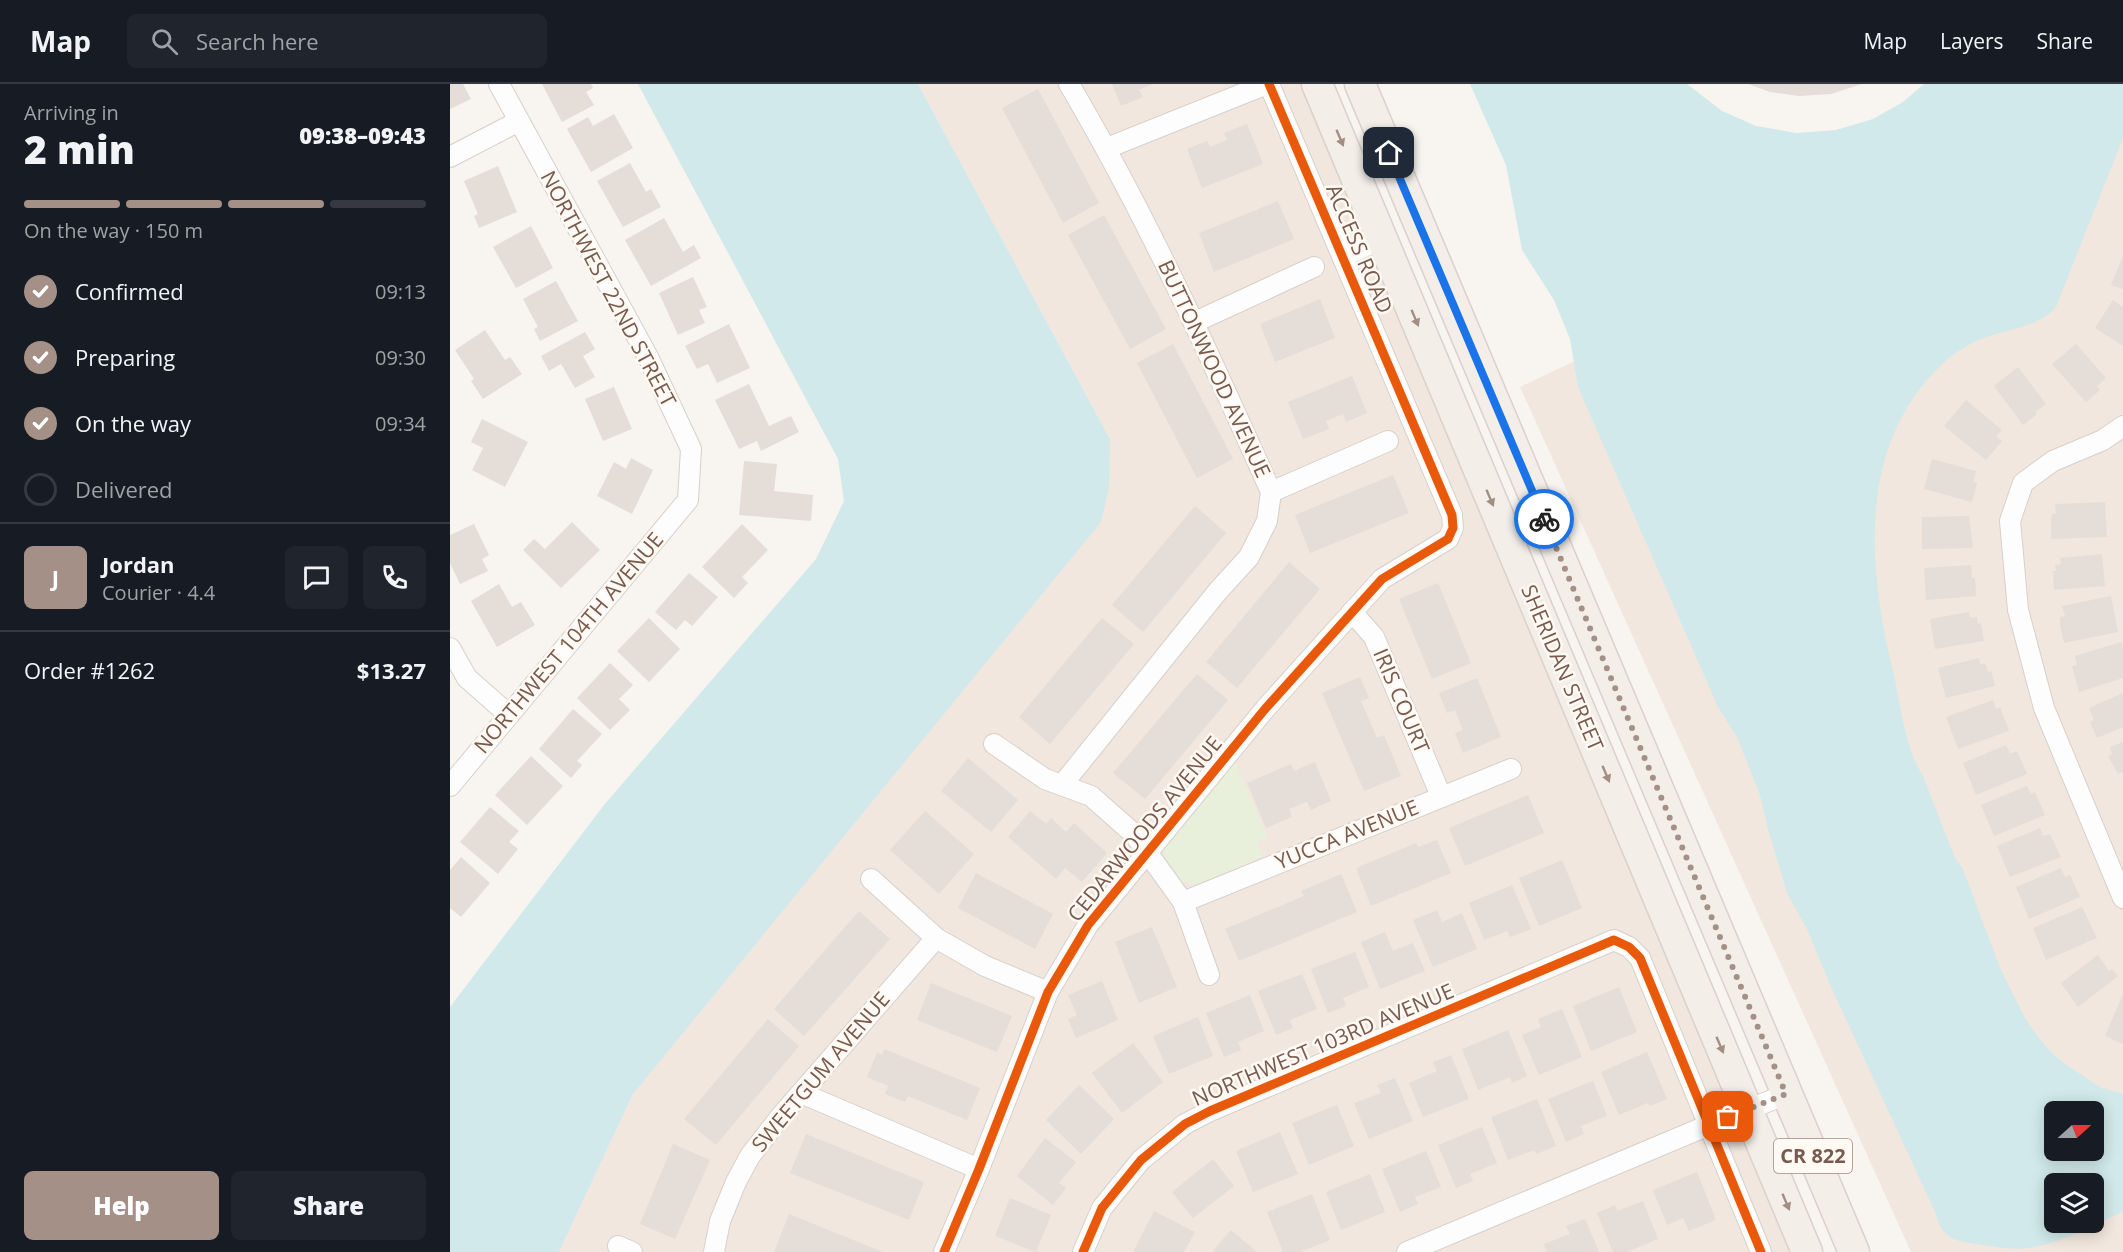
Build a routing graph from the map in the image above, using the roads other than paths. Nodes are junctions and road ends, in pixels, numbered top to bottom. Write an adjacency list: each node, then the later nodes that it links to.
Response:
1 (499, 84): 6 (street, NORTHWEST 22ND STREET)
2 (1069, 84): 7 (street, BUTTONWOOD AVENUE)
3 (1268, 84): 7 (street); 10 (street, ACCESS ROAD)
4 (1317, 84): 9 (main road, SHERIDAN STREET / CR 822, one-way to 9)
5 (1360, 84): 34 (main road, SHERIDAN STREET / CR 822)
6 (519, 121): 8 (street); 16 (street, NORTHWEST 22ND STREET)
7 (1107, 148): 12 (street, BUTTONWOOD AVENUE)
8 (450, 157)
9 (1382, 239): 10 (street); 35 (main road, SHERIDAN STREET / CR 822, one-way to 35)
10 (1343, 256): 17 (street, ACCESS ROAD)
11 (1314, 267): 12 (street)
12 (1195, 322): 15 (street, BUTTONWOOD AVENUE)
13 (2123, 426): 28 (street)
14 (1388, 441): 15 (street)
15 (1271, 492): 23 (street, BUTTONWOOD AVENUE)
16 (688, 500): 20 (street, NORTHWEST 104TH AVENUE)
17 (1453, 528): 18 (street, CEDARWOODS AVENUE)
18 (1352, 612): 25 (street, IRIS COURT); 26 (street, CEDARWOODS AVENUE)
19 (450, 648): 20 (street)
20 (509, 715): 24 (street, NORTHWEST 104TH AVENUE)
21 (994, 744): 23 (street)
22 (1511, 769): 25 (street, YUCCA AVENUE)
23 (1062, 785): 26 (street)
24 (450, 786)
25 (1441, 796): 29 (street, YUCCA AVENUE)
26 (1148, 852): 29 (street); 32 (street, CEDARWOODS AVENUE)
27 (870, 879): 30 (street)
28 (2123, 898)
29 (1183, 902): 31 (street)
30 (936, 938): 32 (street); 33 (street, SWEETGUM AVENUE)
31 (1209, 975)
32 (1048, 992): 37 (street, CEDARWOODS AVENUE)
33 (801, 1093): 37 (street); 38 (street, SWEETGUM AVENUE)
34 (1786, 1094): 35 (street); 44 (main road, SHERIDAN STREET / CR 822)
35 (1747, 1110): 36 (street); 43 (main road, SHERIDAN STREET / CR 822, one-way to 43)
36 (1709, 1125): 40 (street, NORTHWEST 103RD AVENUE); 41 (street); 42 (street)
37 (979, 1169): 39 (street, CEDARWOODS AVENUE)
38 (714, 1252)
39 (944, 1252)
40 (1083, 1252)
41 (1407, 1252)
42 (1761, 1252)
43 (1807, 1252)
44 (1854, 1252)

